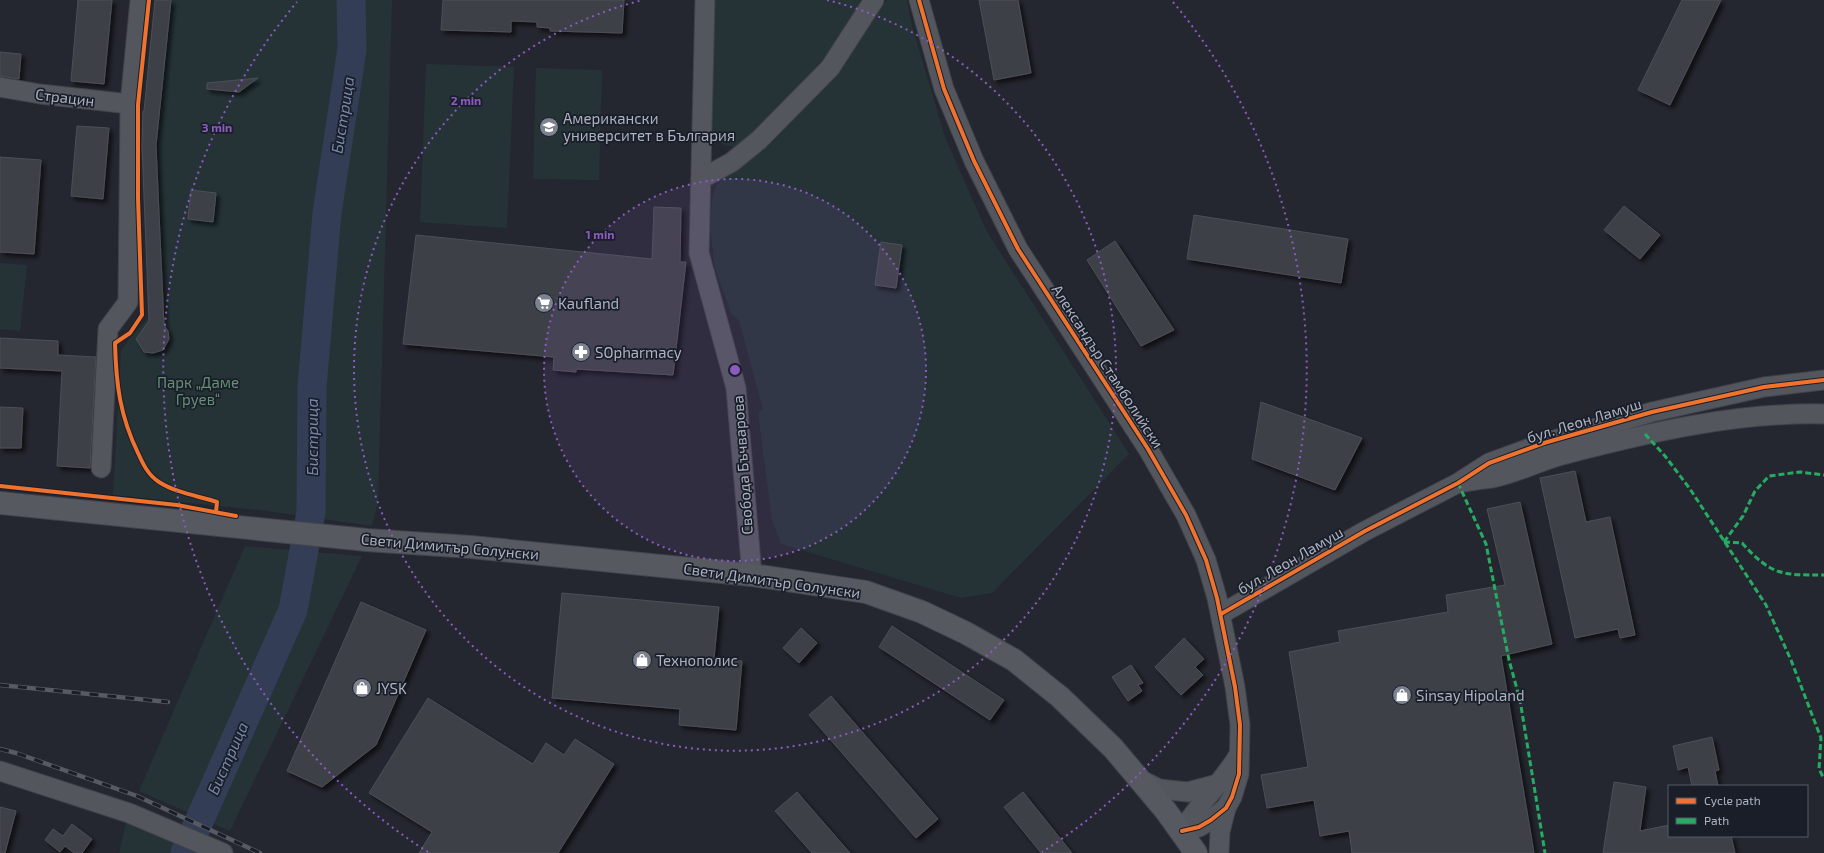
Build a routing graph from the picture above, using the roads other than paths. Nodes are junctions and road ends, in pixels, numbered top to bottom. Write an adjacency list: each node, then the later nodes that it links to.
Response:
1 (140, 0): 6 (street)
2 (705, 0): 7 (street, Свобода Бъчварова)
3 (874, 0): 7 (street)
4 (919, 0): 14 (street, Александър Стамболийски)
5 (0, 87): 6 (street, Страцин)
6 (130, 104): 10 (street)
7 (701, 179): 13 (street, Свобода Бъчварова)
8 (1824, 380): 11 (street, бул. Леон Ламуш)
9 (1824, 414): 11 (street, бул. Леон Ламуш)
10 (101, 468)
11 (1458, 483): 14 (street, бул. Леон Ламуш)
12 (0, 503): 13 (main road, Свети Димитър Солунски)
13 (752, 575): 17 (main road, Свети Димитър Солунски)
14 (1221, 614): 15 (street, Александър Стамболийски)
15 (1239, 755): 18 (street); 19 (street, Александър Стамболийски)
16 (0, 771): 21 (street)
17 (1141, 780): 18 (street); 20 (main road, Свети Димитър Солунски)
18 (1220, 783): 20 (street)
19 (1226, 808): 20 (street); 23 (street, Александър Стамболийски)
20 (1182, 831): 22 (main road, Свети Димитър Солунски)
21 (222, 853)
22 (1196, 853)
23 (1219, 853)

